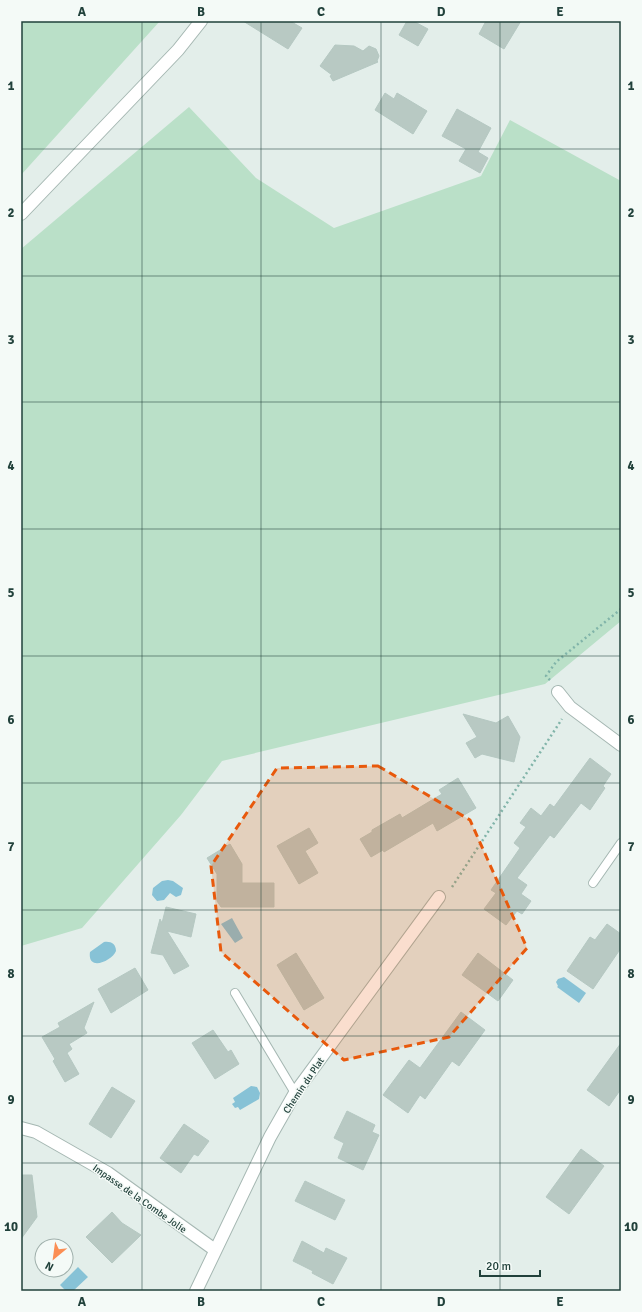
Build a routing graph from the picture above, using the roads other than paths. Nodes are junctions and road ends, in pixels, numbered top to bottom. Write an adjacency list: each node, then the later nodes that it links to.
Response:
1 (201, 21): 2 (street)
2 (21, 214)
3 (558, 692): 4 (street)
4 (621, 745)
5 (621, 843): 6 (lane)
6 (593, 883)
7 (439, 897): 9 (street, Chemin du Plat)
8 (235, 993): 9 (lane)
9 (295, 1093): 11 (street, Chemin du Plat)
10 (21, 1128): 11 (street, Impasse de la Combe Jolie)
11 (215, 1250): 12 (street, Chemin du Plat)
12 (196, 1291)

